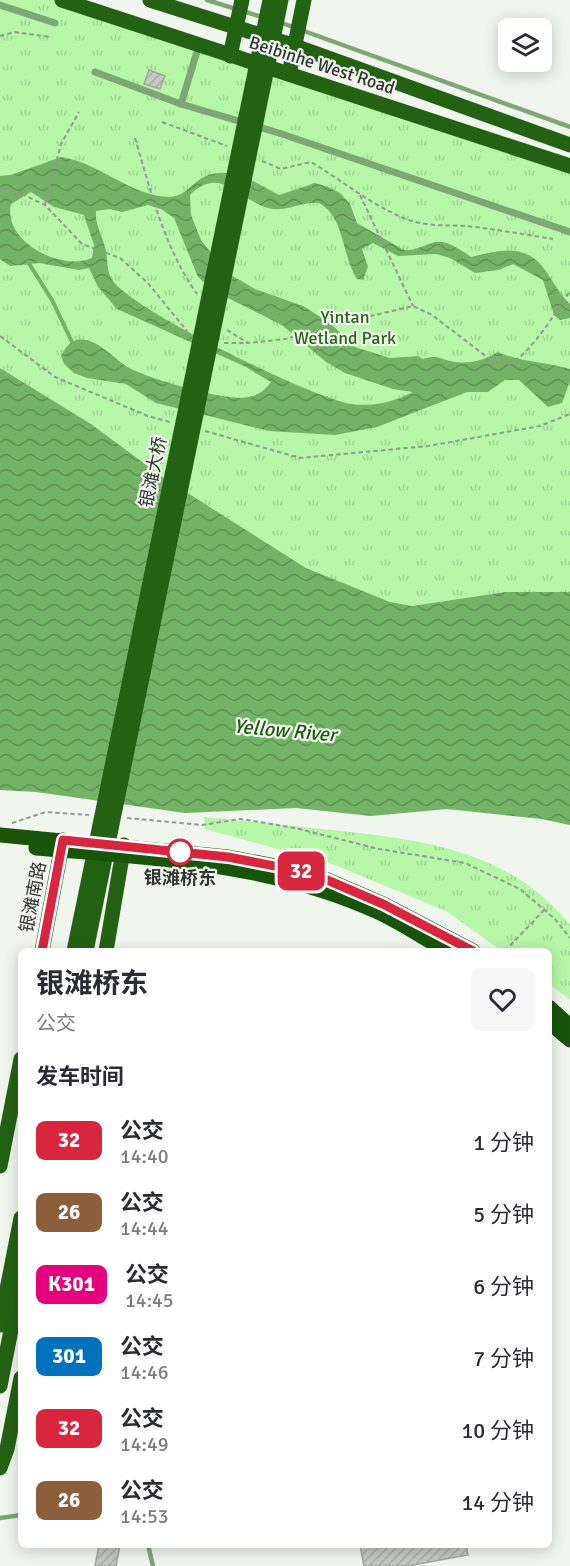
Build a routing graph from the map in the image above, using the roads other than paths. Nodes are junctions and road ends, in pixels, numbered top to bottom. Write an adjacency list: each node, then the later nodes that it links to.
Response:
1 (62, 0): 12 (main road, Beibinhe West Road)
2 (150, 0): 10 (main road, Beibinhe West Road)
3 (207, 0): 8 (lane)
4 (270, 0): 27 (main road, 银滩大桥)
5 (281, 0): 28 (main road, 银滩大桥)
6 (304, 0): 11 (main road)
7 (0, 5): 9 (street)
8 (241, 5): 10 (main road); 11 (lane)
9 (55, 23)
10 (236, 28): 13 (main road, Beibinhe West Road); 14 (main road)
11 (298, 28): 13 (main road); 18 (lane)
12 (199, 45): 14 (main road, Beibinhe West Road); 17 (street)
13 (295, 46): 16 (main road); 19 (main road, Beibinhe West Road)
14 (230, 56): 16 (main road, Beibinhe West Road)
15 (95, 72): 17 (street)
16 (289, 74): 20 (main road, Beibinhe West Road)
17 (181, 104): 21 (street)
18 (570, 127)
19 (570, 145)
20 (570, 166)
21 (570, 232)
22 (0, 835): 23 (highway)
23 (62, 845): 24 (highway); 25 (highway); 26 (main road, 银滩南路)
24 (0, 846)
25 (124, 850): 29 (main road); 30 (highway); 31 (highway)
26 (43, 948)
27 (74, 948)
28 (87, 948)
29 (107, 948)
30 (442, 948)
31 (467, 948)
32 (552, 1010): 34 (highway)
33 (552, 1025): 35 (highway)
34 (570, 1026)
35 (570, 1040)
36 (18, 1074): 37 (main road)
37 (0, 1166)
38 (18, 1233): 40 (main road)
39 (18, 1294): 41 (main road)
40 (0, 1325)
41 (0, 1386)
42 (18, 1393): 43 (main road)
43 (0, 1468)
44 (18, 1515): 45 (lane)
45 (0, 1518)
46 (149, 1548): 47 (lane)
47 (153, 1566)

